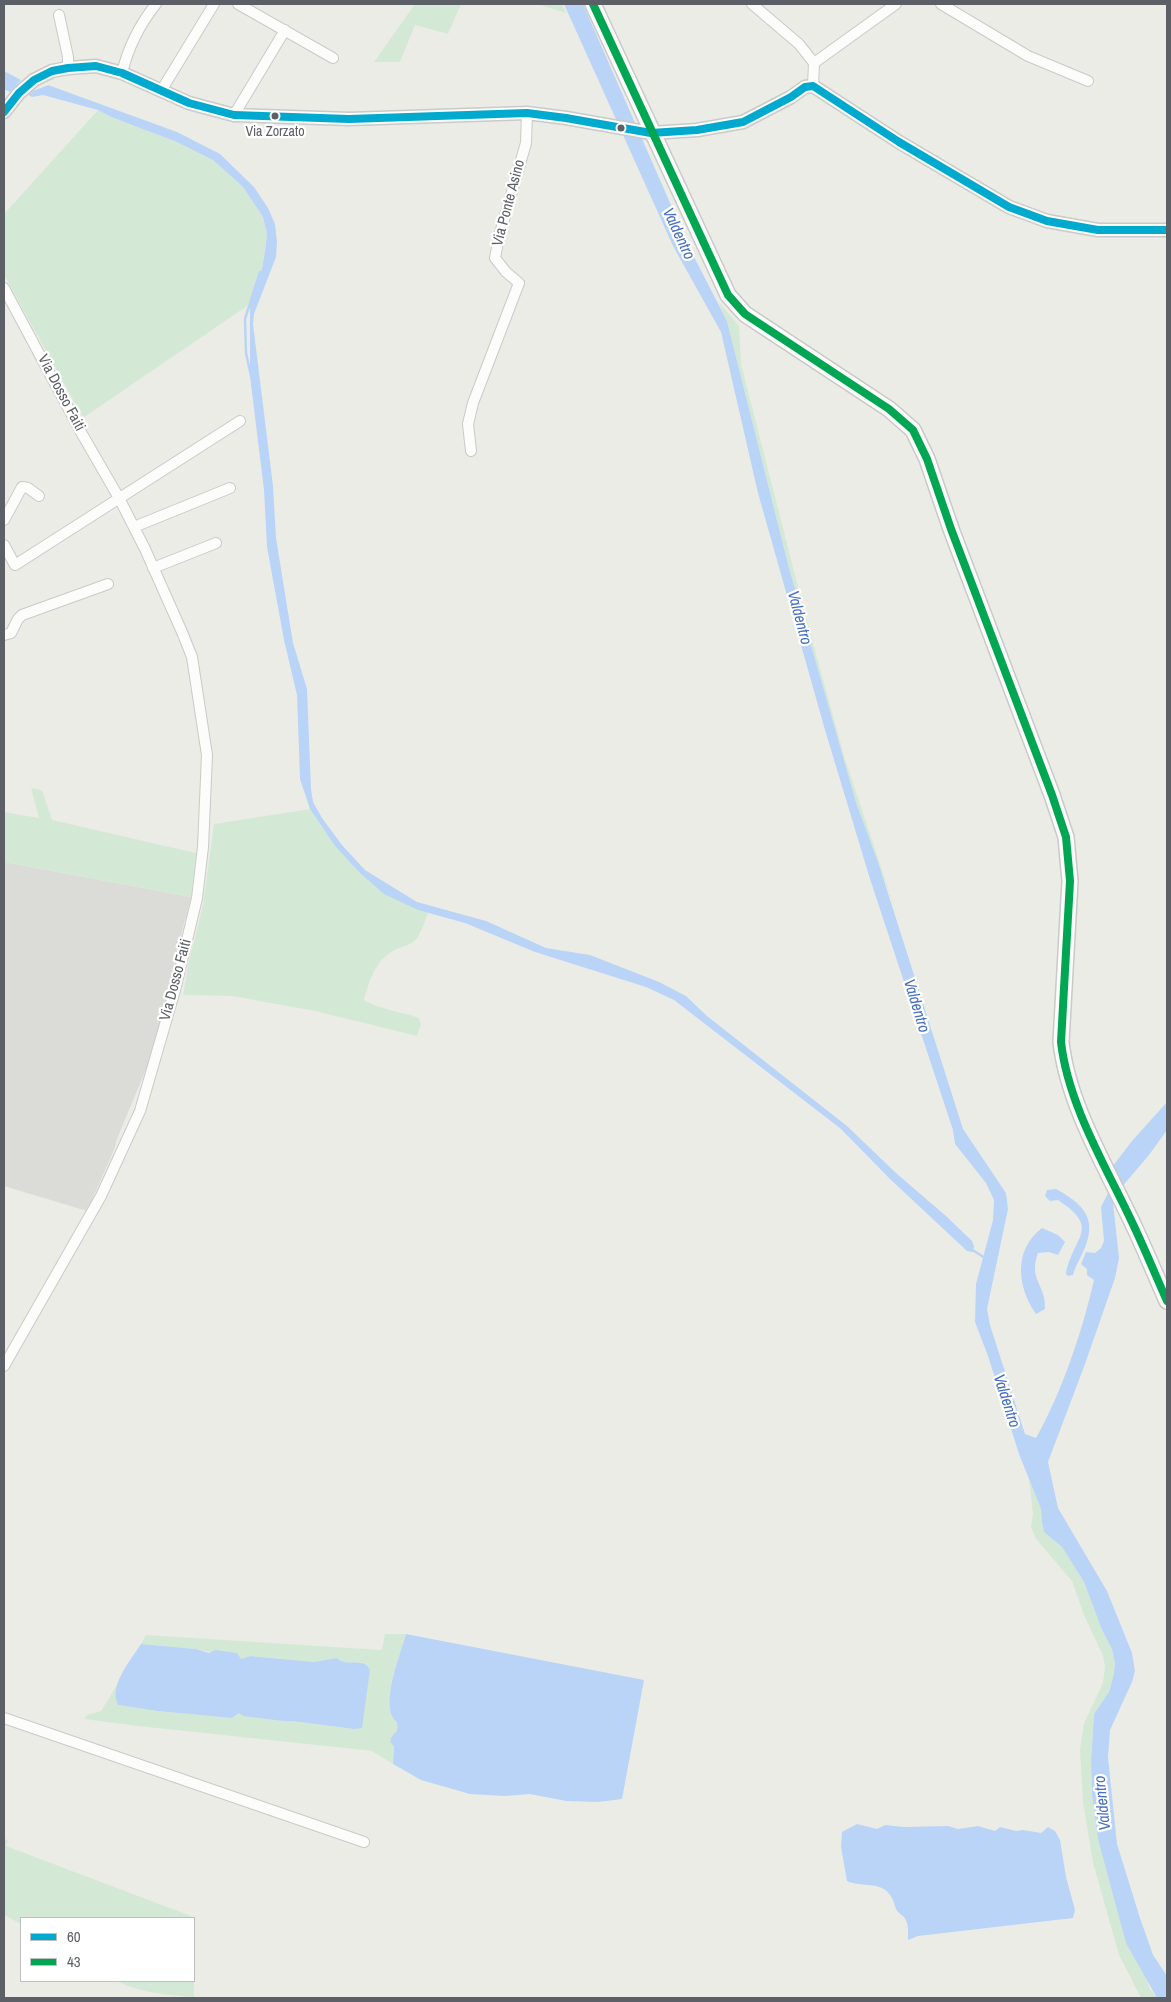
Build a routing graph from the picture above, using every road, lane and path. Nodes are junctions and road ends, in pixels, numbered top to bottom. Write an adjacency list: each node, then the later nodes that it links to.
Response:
1 (156, 4): 13 (street)
2 (214, 4): 16 (street)
3 (238, 4): 9 (street)
4 (593, 4): 20 (main road)
5 (752, 4): 11 (street)
6 (896, 4): 11 (street)
7 (941, 4): 14 (street)
8 (59, 15): 12 (street)
9 (285, 30): 10 (street); 19 (street)
10 (333, 58)
11 (814, 63): 15 (street)
12 (68, 68): 13 (street); 17 (street)
13 (122, 73): 16 (street)
14 (1088, 81)
15 (813, 86): 20 (street); 21 (street)
16 (161, 91): 19 (street)
17 (4, 112)
18 (527, 113): 19 (street); 20 (street); 24 (street, Via Ponte Asino)
19 (234, 115)
20 (646, 132): 35 (main road)
21 (1167, 230)
22 (4, 288): 27 (street, Via Dosso Faiti)
23 (240, 421): 27 (street)
24 (471, 451)
25 (230, 488): 29 (street)
26 (39, 496): 28 (street)
27 (119, 498): 29 (street, Via Dosso Faiti); 31 (street)
28 (4, 520)
29 (134, 527): 32 (street, Via Dosso Faiti)
30 (216, 543): 32 (street)
31 (4, 546)
32 (153, 568): 36 (street, Via Dosso Faiti)
33 (108, 584): 34 (street)
34 (4, 635)
35 (1167, 1301)
36 (4, 1366)
37 (4, 1718): 38 (street)
38 (364, 1842)

